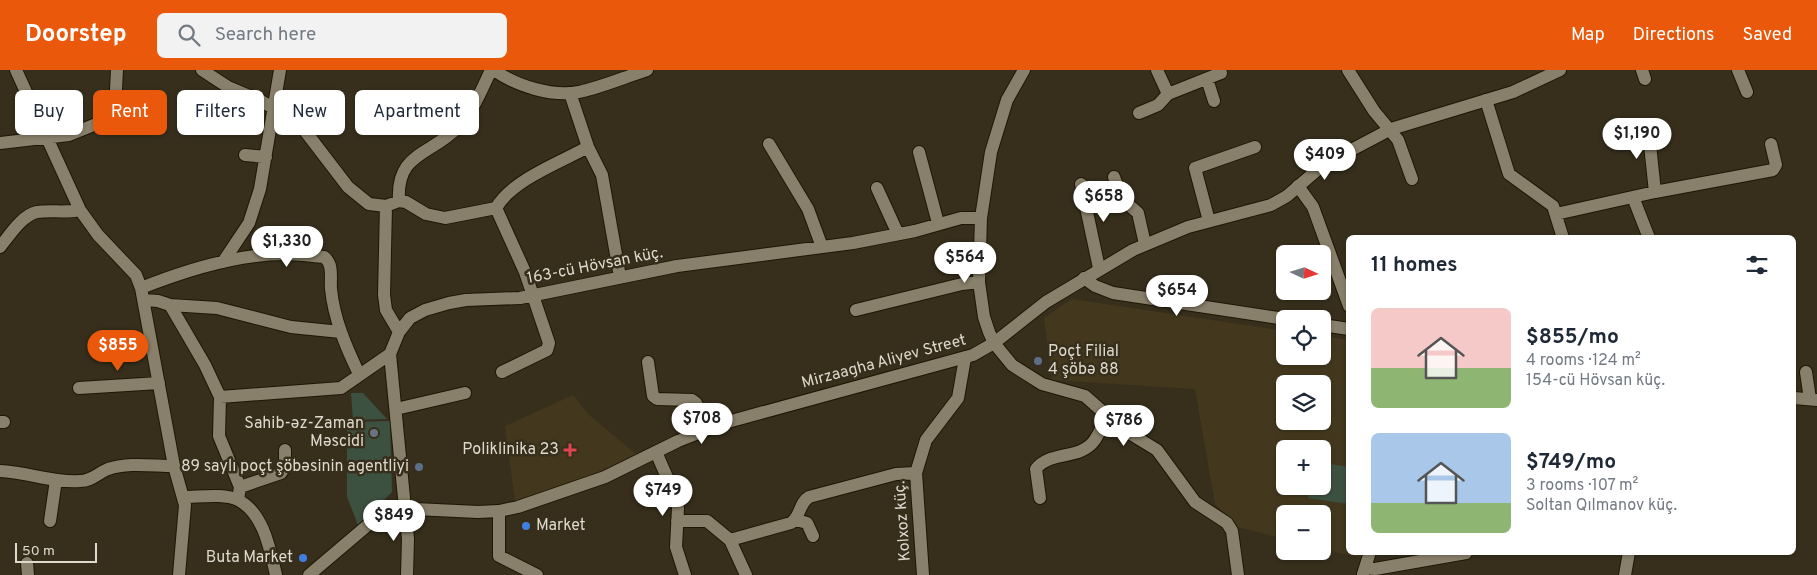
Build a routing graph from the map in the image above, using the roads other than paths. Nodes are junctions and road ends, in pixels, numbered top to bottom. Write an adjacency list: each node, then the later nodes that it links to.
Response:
1 (16, 70): 23 (street)
2 (117, 70): 23 (street)
3 (202, 70): 19 (street)
4 (280, 70): 19 (street)
5 (492, 70): 15 (street); 39 (street)
6 (647, 70): 15 (street)
7 (1024, 70): 44 (street)
8 (1157, 70): 16 (street)
9 (1348, 70): 22 (street)
10 (1560, 70): 17 (street, Mirzaagha Aliyev Street)
11 (1738, 70): 14 (street)
12 (1221, 74): 13 (street)
13 (1207, 79): 16 (street); 18 (street)
14 (1747, 92)
15 (570, 93): 27 (street)
16 (1168, 94): 20 (street)
17 (1486, 100): 22 (street, Mirzaagha Aliyev Street); 43 (street)
18 (1214, 101)
19 (272, 108): 31 (street); 40 (street)
20 (1139, 113)
21 (1648, 126): 37 (street)
22 (1391, 129): 33 (street); 35 (street, Mirzaagha Aliyev Street)
23 (47, 138): 24 (street); 42 (street)
24 (0, 143)
25 (769, 144): 52 (street)
26 (1771, 144): 37 (street)
27 (588, 147): 41 (street); 55 (street)
28 (1255, 147): 45 (street)
29 (919, 152): 46 (street)
30 (245, 155): 31 (street)
31 (266, 157): 53 (street)
32 (1114, 177): 50 (street)
33 (1412, 179)
34 (1081, 184): 54 (street)
35 (1298, 186): 45 (street, Mirzaagha Aliyev Street); 60 (street)
36 (878, 188): 47 (street)
37 (1654, 192): 38 (street)
38 (1633, 197): 43 (street); 49 (street)
39 (399, 201): 40 (street); 41 (street)
40 (386, 206): 67 (street)
41 (496, 208): 59 (street)
42 (80, 210): 51 (street); 58 (street)
43 (1556, 214): 48 (street)
44 (981, 218): 46 (street, 163-cü Hövsan küç.); 57 (street)
45 (1209, 221): 50 (street, Mirzaagha Aliyev Street)
46 (938, 224): 47 (street, 163-cü Hövsan küç.)
47 (898, 234): 52 (street, 163-cü Hövsan küç.)
48 (1562, 235)
49 (1648, 235)
50 (1145, 244): 54 (street, Mirzaagha Aliyev Street)
51 (0, 247)
52 (822, 247): 55 (street, 163-cü Hövsan küç.)
53 (224, 262): 58 (street); 66 (street)
54 (1099, 268): 56 (street, Mirzaagha Aliyev Street)
55 (620, 277): 59 (street, 163-cü Hövsan küç.)
56 (1084, 278): 63 (street); 68 (street, Mirzaagha Aliyev Street)
57 (979, 282): 62 (street); 68 (street)
58 (143, 294): 61 (street); 75 (street)
59 (532, 296): 67 (street, 163-cü Hövsan küç.); 72 (street)
60 (1346, 296)
61 (170, 305): 66 (street); 78 (street)
62 (856, 310)
63 (1276, 318)
64 (1331, 327): 65 (street)
65 (1346, 329)
66 (341, 332): 74 (street)
67 (399, 332): 69 (street, 163-cü Hövsan küç.)
68 (994, 343): 70 (street, Mirzaagha Aliyev Street); 82 (street)
69 (390, 354): 74 (street); 81 (street, 163-cü Hövsan küç.)
70 (965, 358): 83 (street, Mirzaagha Aliyev Street); 88 (street, Kolxoz küç.)
71 (648, 362): 83 (street)
72 (502, 372)
73 (1806, 372): 80 (street)
74 (359, 374): 78 (street)
75 (159, 383): 76 (street); 86 (street)
76 (79, 388)
77 (466, 393): 81 (street)
78 (220, 397): 90 (street)
79 (1796, 398): 80 (street)
80 (1814, 400)
81 (396, 410): 94 (street, 163-cü Hövsan küç.)
82 (1107, 417): 92 (street); 113 (street)
83 (708, 428): 85 (street, Mirzaagha Aliyev Street)
84 (285, 450): 90 (street)
85 (656, 452): 95 (street, Mirzaagha Aliyev Street); 98 (street)
86 (174, 466): 89 (street); 91 (street)
87 (0, 471): 89 (street)
88 (916, 473): 96 (street); 112 (street, Kolxoz küç.)
89 (56, 480): 97 (street)
90 (240, 486): 93 (street)
91 (183, 497): 93 (street); 105 (street)
92 (1040, 498)
93 (238, 500): 106 (street)
94 (404, 507): 95 (street, Mirzaagha Aliyev Street); 107 (street, Mirzaagha Aliyev Street); 108 (street, 163-cü Hövsan küç.)
95 (499, 511): 109 (street)
96 (796, 520): 99 (street); 100 (street)
97 (50, 521)
98 (677, 522): 100 (street); 110 (street)
99 (813, 536)
100 (730, 540): 111 (street)
101 (1369, 555): 104 (street)
102 (1455, 555): 104 (street)
103 (1628, 555): 114 (street)
104 (1364, 572)
105 (179, 575)
106 (276, 575)
107 (309, 575)
108 (407, 575)
109 (538, 575)
110 (685, 575)
111 (746, 575)
112 (923, 575)
113 (1238, 575)
114 (1625, 575)

